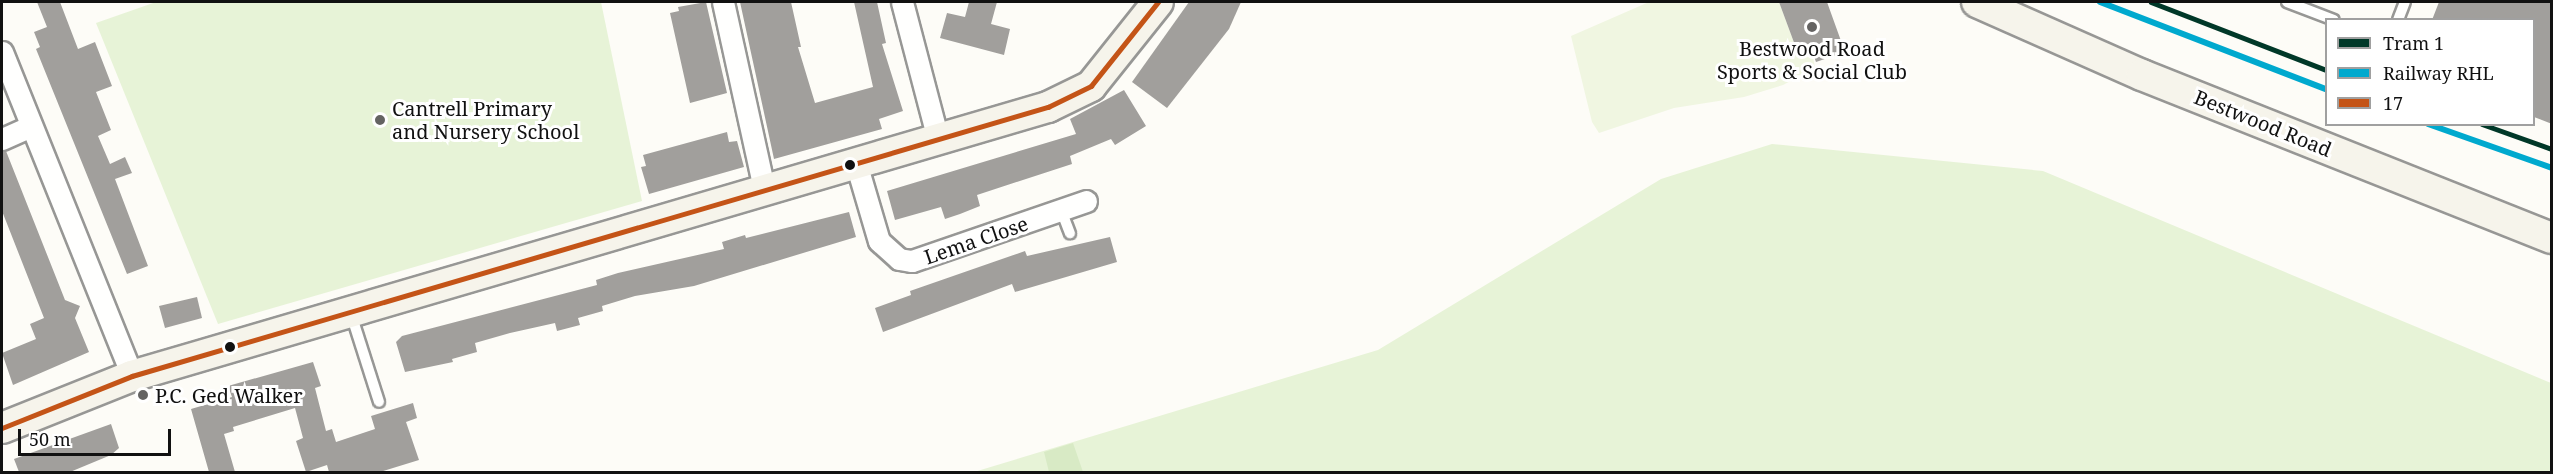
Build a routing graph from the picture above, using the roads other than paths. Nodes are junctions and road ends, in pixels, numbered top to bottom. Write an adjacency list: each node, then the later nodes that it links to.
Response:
1 (723, 2): 14 (street)
2 (902, 2): 12 (street)
3 (1158, 2): 12 (street)
4 (1977, 2): 18 (street, Bestwood Road)
5 (2287, 2): 7 (lane)
6 (2405, 2): 8 (lane)
7 (2329, 18)
8 (2399, 18)
9 (2, 52): 10 (street)
10 (31, 126): 11 (street); 20 (street)
11 (2, 138)
12 (938, 139): 13 (street)
13 (856, 163): 14 (street); 16 (street, Lema Close)
14 (765, 189): 19 (street)
15 (1086, 201): 16 (street, Lema Close)
16 (1061, 210): 17 (lane)
17 (1070, 233)
18 (2552, 238)
19 (350, 311): 20 (street); 21 (lane)
20 (132, 376): 22 (street)
21 (379, 402)
22 (2, 428)

